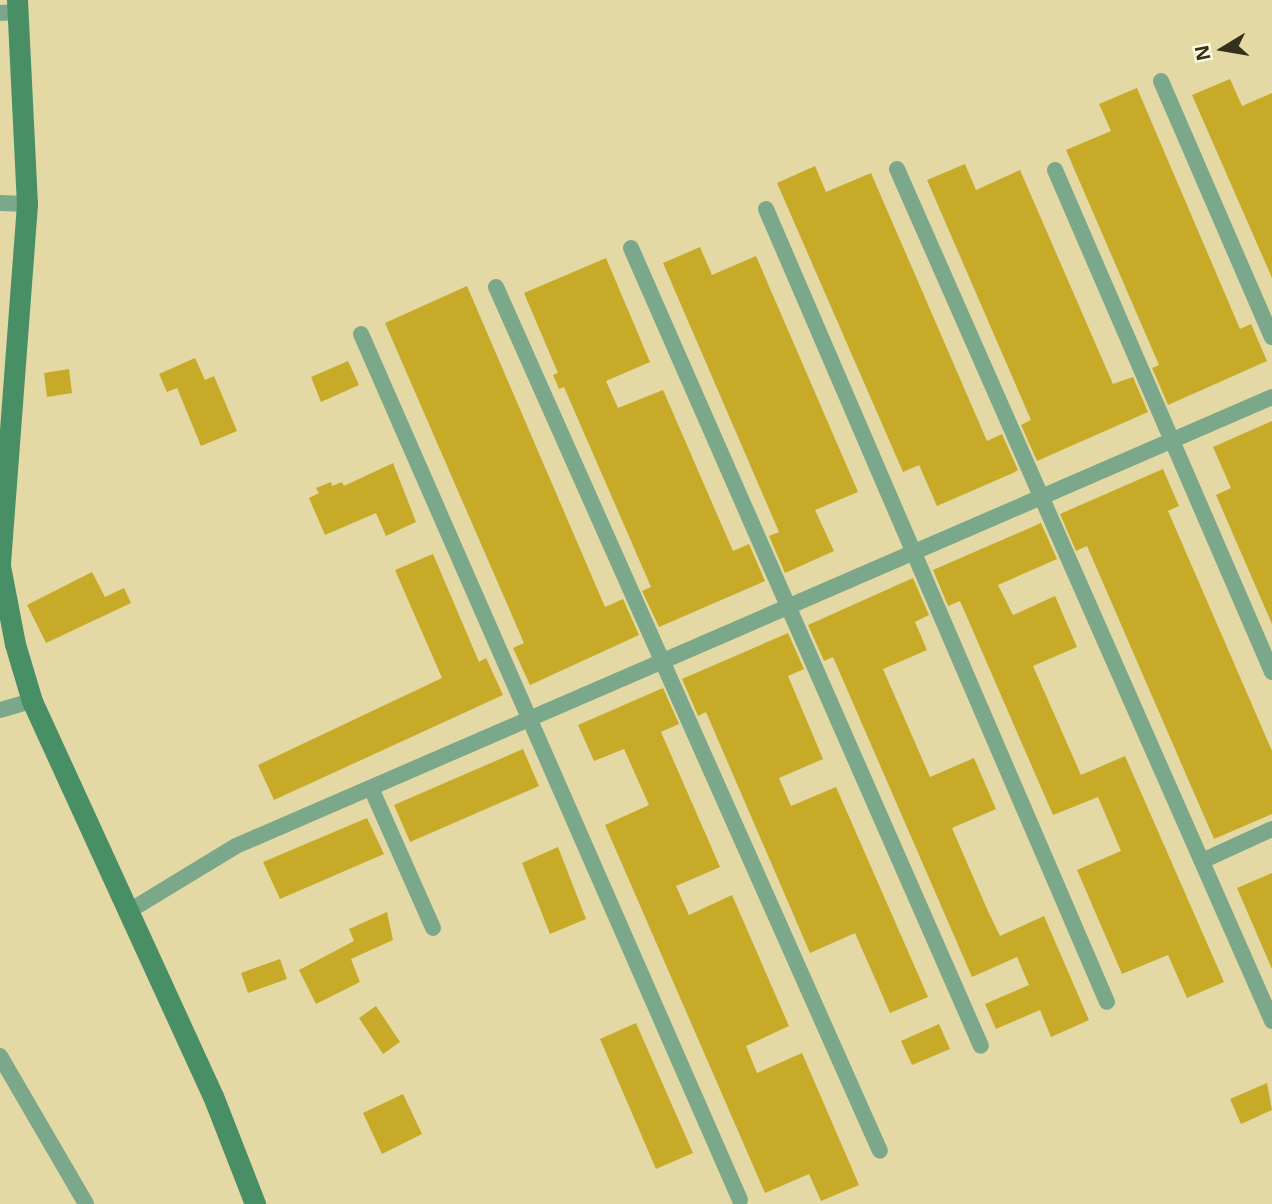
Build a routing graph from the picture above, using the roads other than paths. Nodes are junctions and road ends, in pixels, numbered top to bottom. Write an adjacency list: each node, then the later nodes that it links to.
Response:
1 (12, 9): 6 (main road)
2 (1161, 81): 11 (street)
3 (897, 169): 14 (street)
4 (1055, 170): 13 (street)
5 (0, 203): 6 (street)
6 (27, 204): 19 (main road)
7 (766, 209): 15 (street)
8 (631, 248): 16 (street)
9 (496, 287): 17 (street)
10 (360, 334): 21 (street)
11 (1272, 337)
12 (1272, 397): 13 (street)
13 (1172, 442): 14 (street); 18 (street)
14 (1043, 500): 15 (street); 24 (street)
15 (915, 555): 16 (street); 27 (street)
16 (789, 609): 17 (street); 29 (street)
17 (663, 663): 21 (street); 31 (street)
18 (1272, 672)
19 (32, 701): 20 (street); 25 (main road)
20 (0, 710)
21 (530, 720): 22 (street); 32 (street)
22 (372, 788): 25 (street); 26 (street)
23 (1272, 829): 24 (street)
24 (1202, 861): 28 (street)
25 (129, 911): 34 (main road)
26 (433, 929)
27 (1107, 1002)
28 (1272, 1021)
29 (981, 1046)
30 (0, 1056): 33 (street)
31 (880, 1151)
32 (740, 1200)
33 (86, 1204)
34 (255, 1204)

